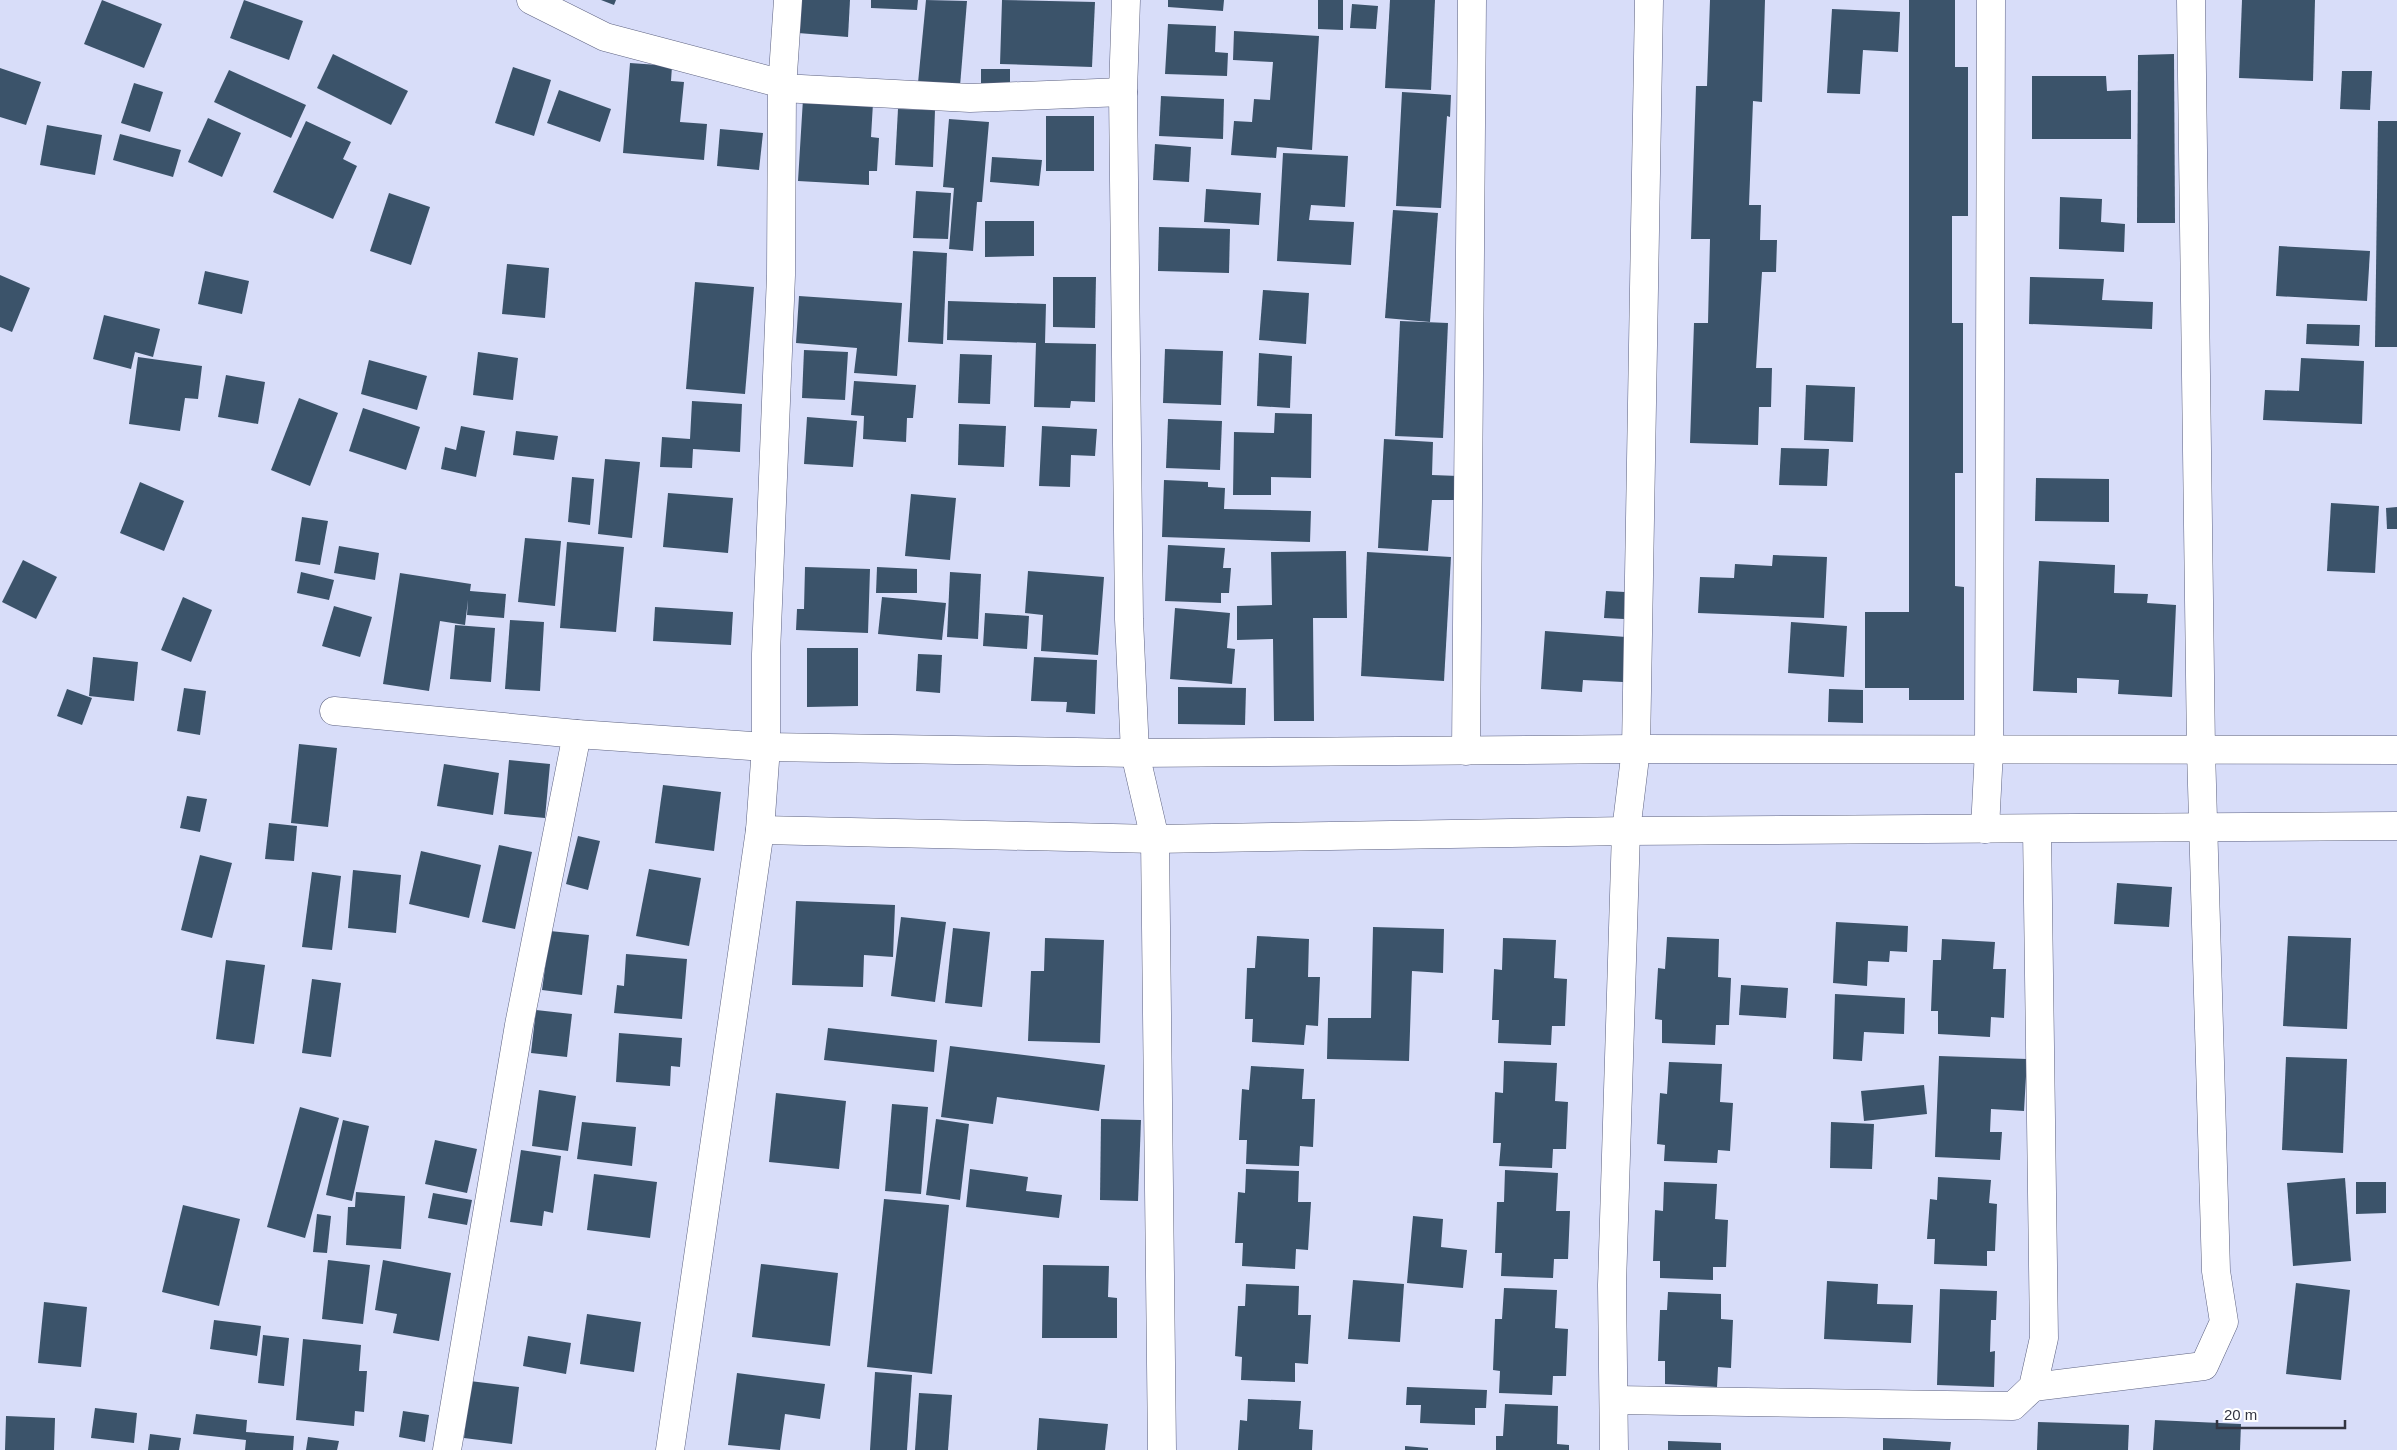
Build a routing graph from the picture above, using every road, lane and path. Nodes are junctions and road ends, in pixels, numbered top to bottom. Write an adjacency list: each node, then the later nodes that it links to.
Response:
1 (531, 0): 8 (street)
2 (788, 0): 8 (street)
3 (1126, 0): 9 (street)
4 (1472, 0): 17 (street)
5 (1648, 0): 13 (street)
6 (1991, 0): 14 (street)
7 (2192, 0): 15 (street)
8 (782, 86): 9 (street); 12 (street)
9 (1123, 92): 18 (street)
10 (334, 711): 11 (street)
11 (577, 734): 12 (street); 28 (street)
12 (766, 747): 18 (street); 23 (street)
13 (1636, 750): 14 (street); 17 (street); 24 (street)
14 (1989, 750): 15 (street); 21 (street)
15 (2201, 750): 16 (street); 20 (street)
16 (2397, 750)
17 (1466, 751): 18 (street)
18 (1135, 753): 25 (street)
19 (2397, 826): 20 (street)
20 (2205, 828): 22 (street); 26 (street)
21 (1985, 829): 22 (street); 24 (street)
22 (2037, 829): 26 (street)
23 (760, 830): 25 (street); 29 (street)
24 (1626, 831): 25 (street); 27 (street)
25 (1154, 838): 30 (street)
26 (2033, 1387): 27 (street)
27 (1614, 1400): 31 (street)
28 (446, 1450)
29 (670, 1450)
30 (1162, 1450)
31 (1614, 1450)

